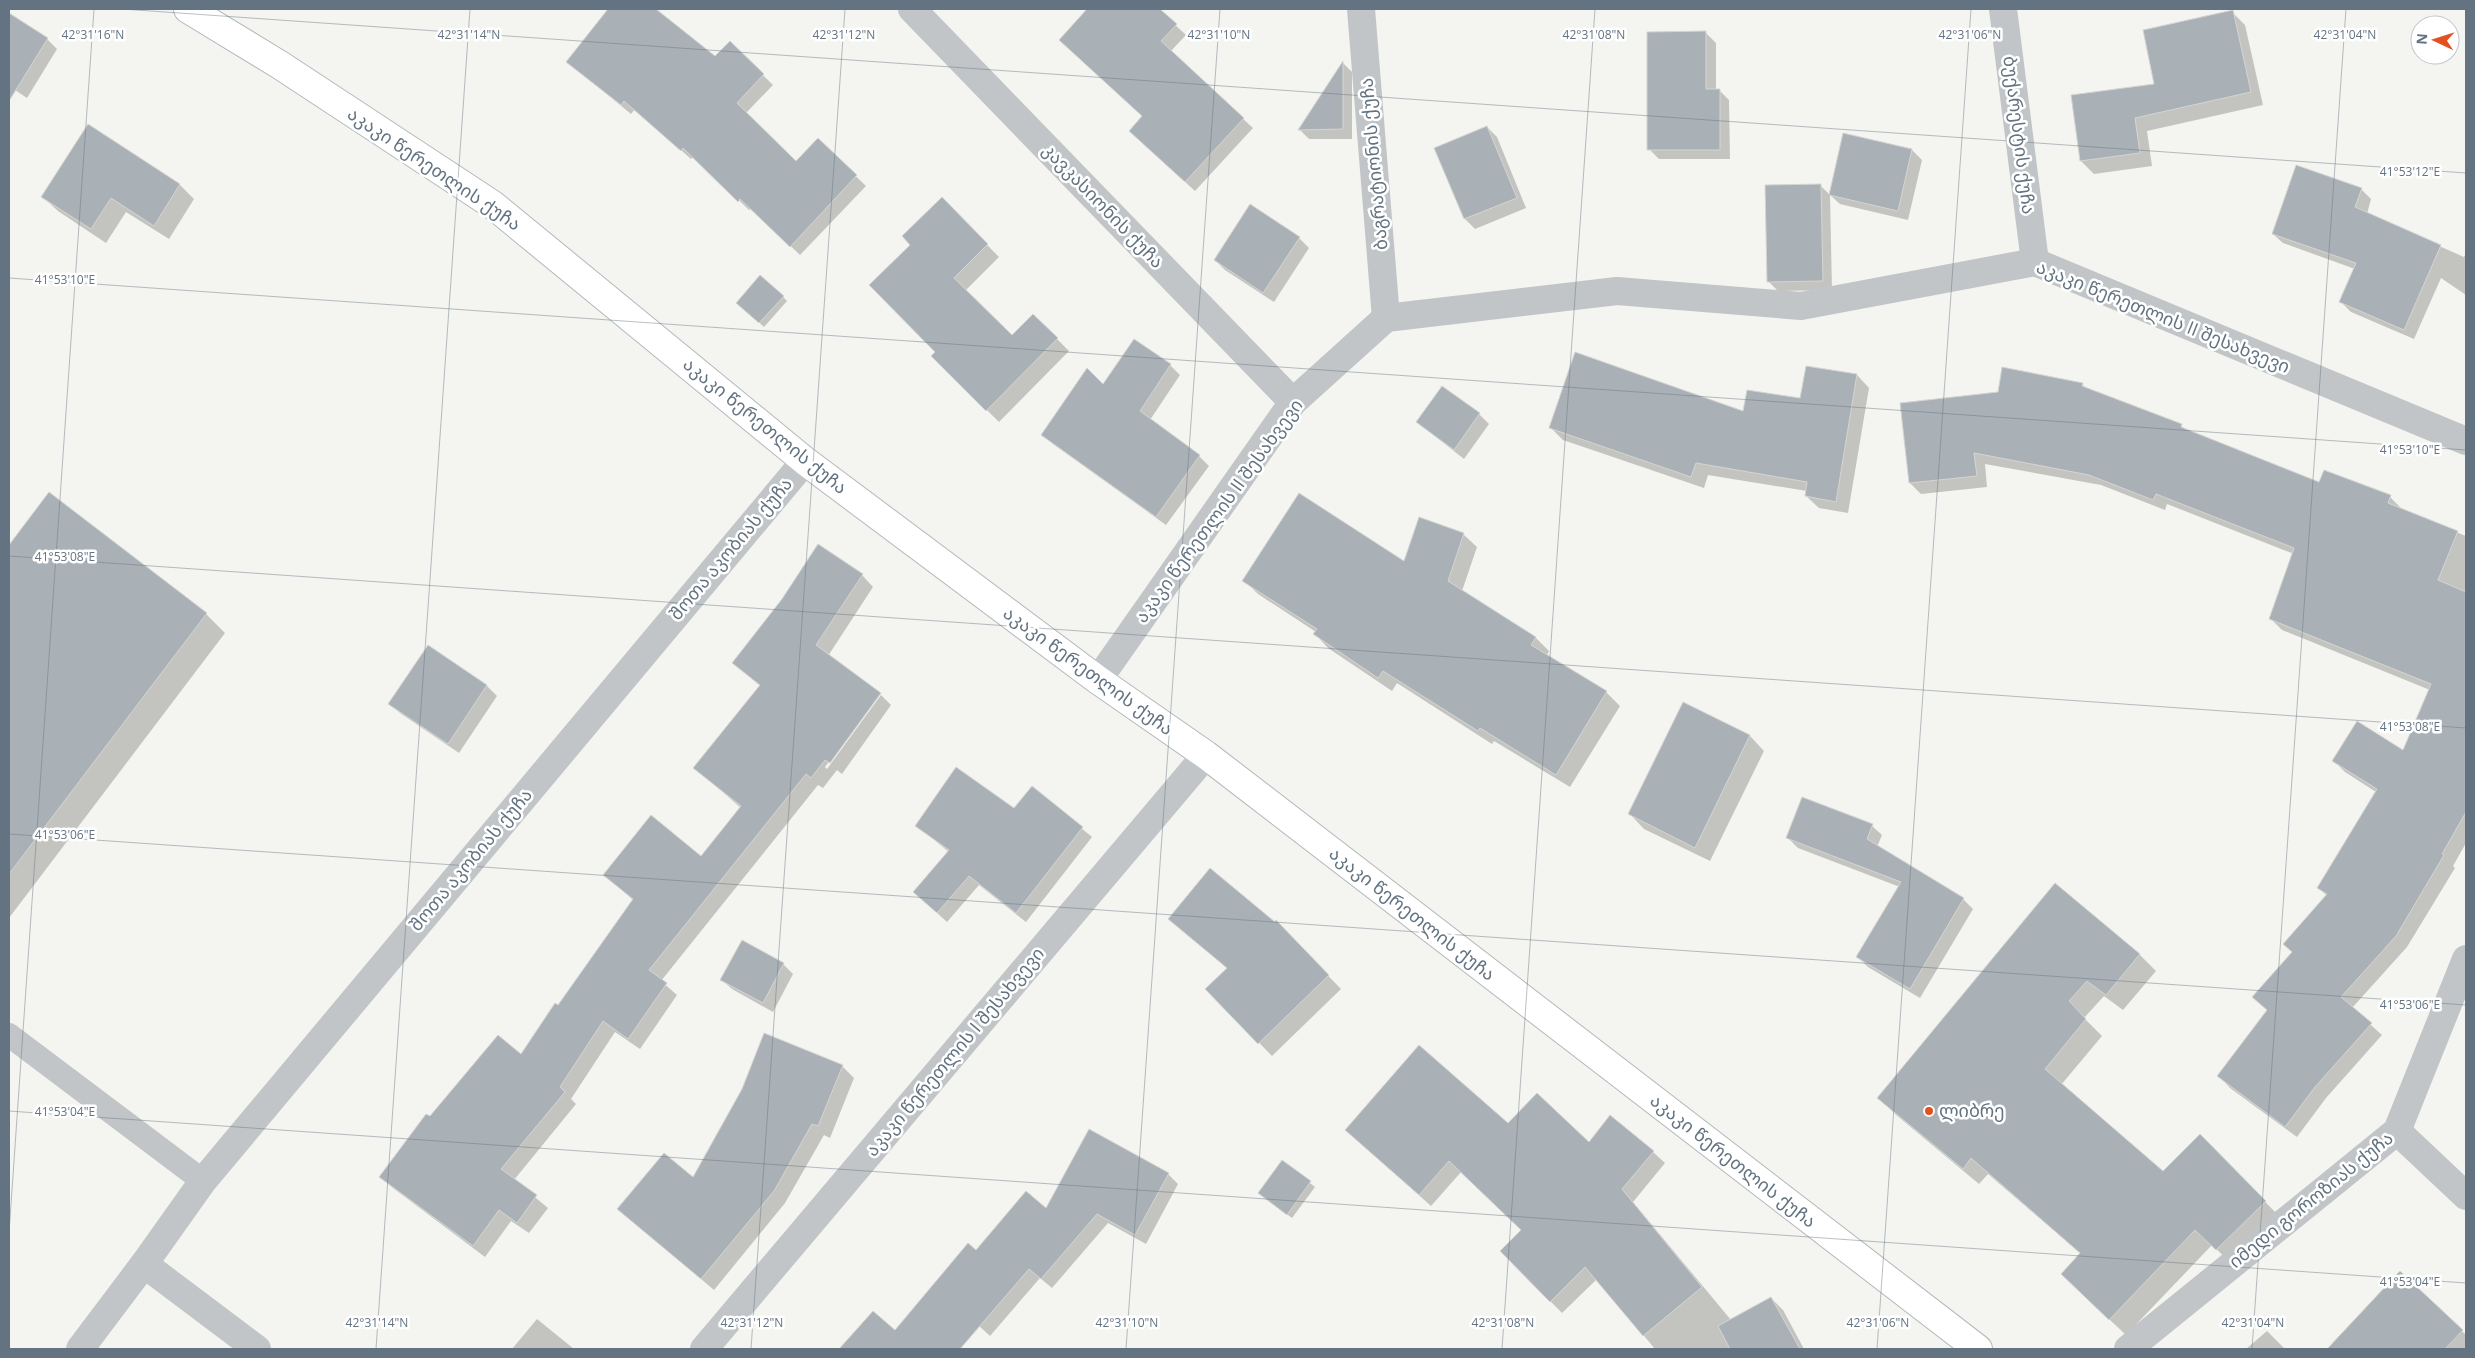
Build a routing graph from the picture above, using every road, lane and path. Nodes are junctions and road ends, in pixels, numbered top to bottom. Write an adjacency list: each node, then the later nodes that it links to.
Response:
1 (188, 9): 9 (main road, აკაკი წერეთლის ქუჩა)
2 (912, 9): 7 (street, კავკასიონის ქუჩა)
3 (1361, 9): 6 (street, ბაგრატიონის ქუჩა)
4 (2003, 9): 5 (street, ბუქარესტის ქუჩა)
5 (2035, 262): 6 (street, აკაკი წერეთლის II შესახვევი); 8 (street, აკაკი წერეთლის II შესახვევი)
6 (1386, 318): 7 (street, აკაკი წერეთლის II შესახვევი)
7 (1294, 402): 10 (street, აკაკი წერეთლის II შესახვევი)
8 (2466, 441)
9 (805, 460): 10 (main road, აკაკი წერეთლის ქუჩა); 15 (street, შოთა აკობიას ქუჩა)
10 (1098, 680): 11 (main road, აკაკი წერეთლის ქუჩა)
11 (1206, 755): 20 (street, აკაკი წერეთლის I შესახვევი); 21 (main road, აკაკი წერეთლის ქუჩა)
12 (2466, 959): 14 (street, იმედი გოროზიას ქუჩა)
13 (9, 1035): 15 (lane)
14 (2397, 1132): 16 (street); 22 (street, იმედი გოროზიას ქუჩა)
15 (203, 1181): 17 (street, შოთა აკობიას ქუჩა)
16 (2466, 1196)
17 (144, 1264): 18 (street, შოთა აკობიას ქუჩა); 19 (street)
18 (80, 1349)
19 (257, 1349)
20 (704, 1349)
21 (1978, 1349)
22 (2128, 1349)

